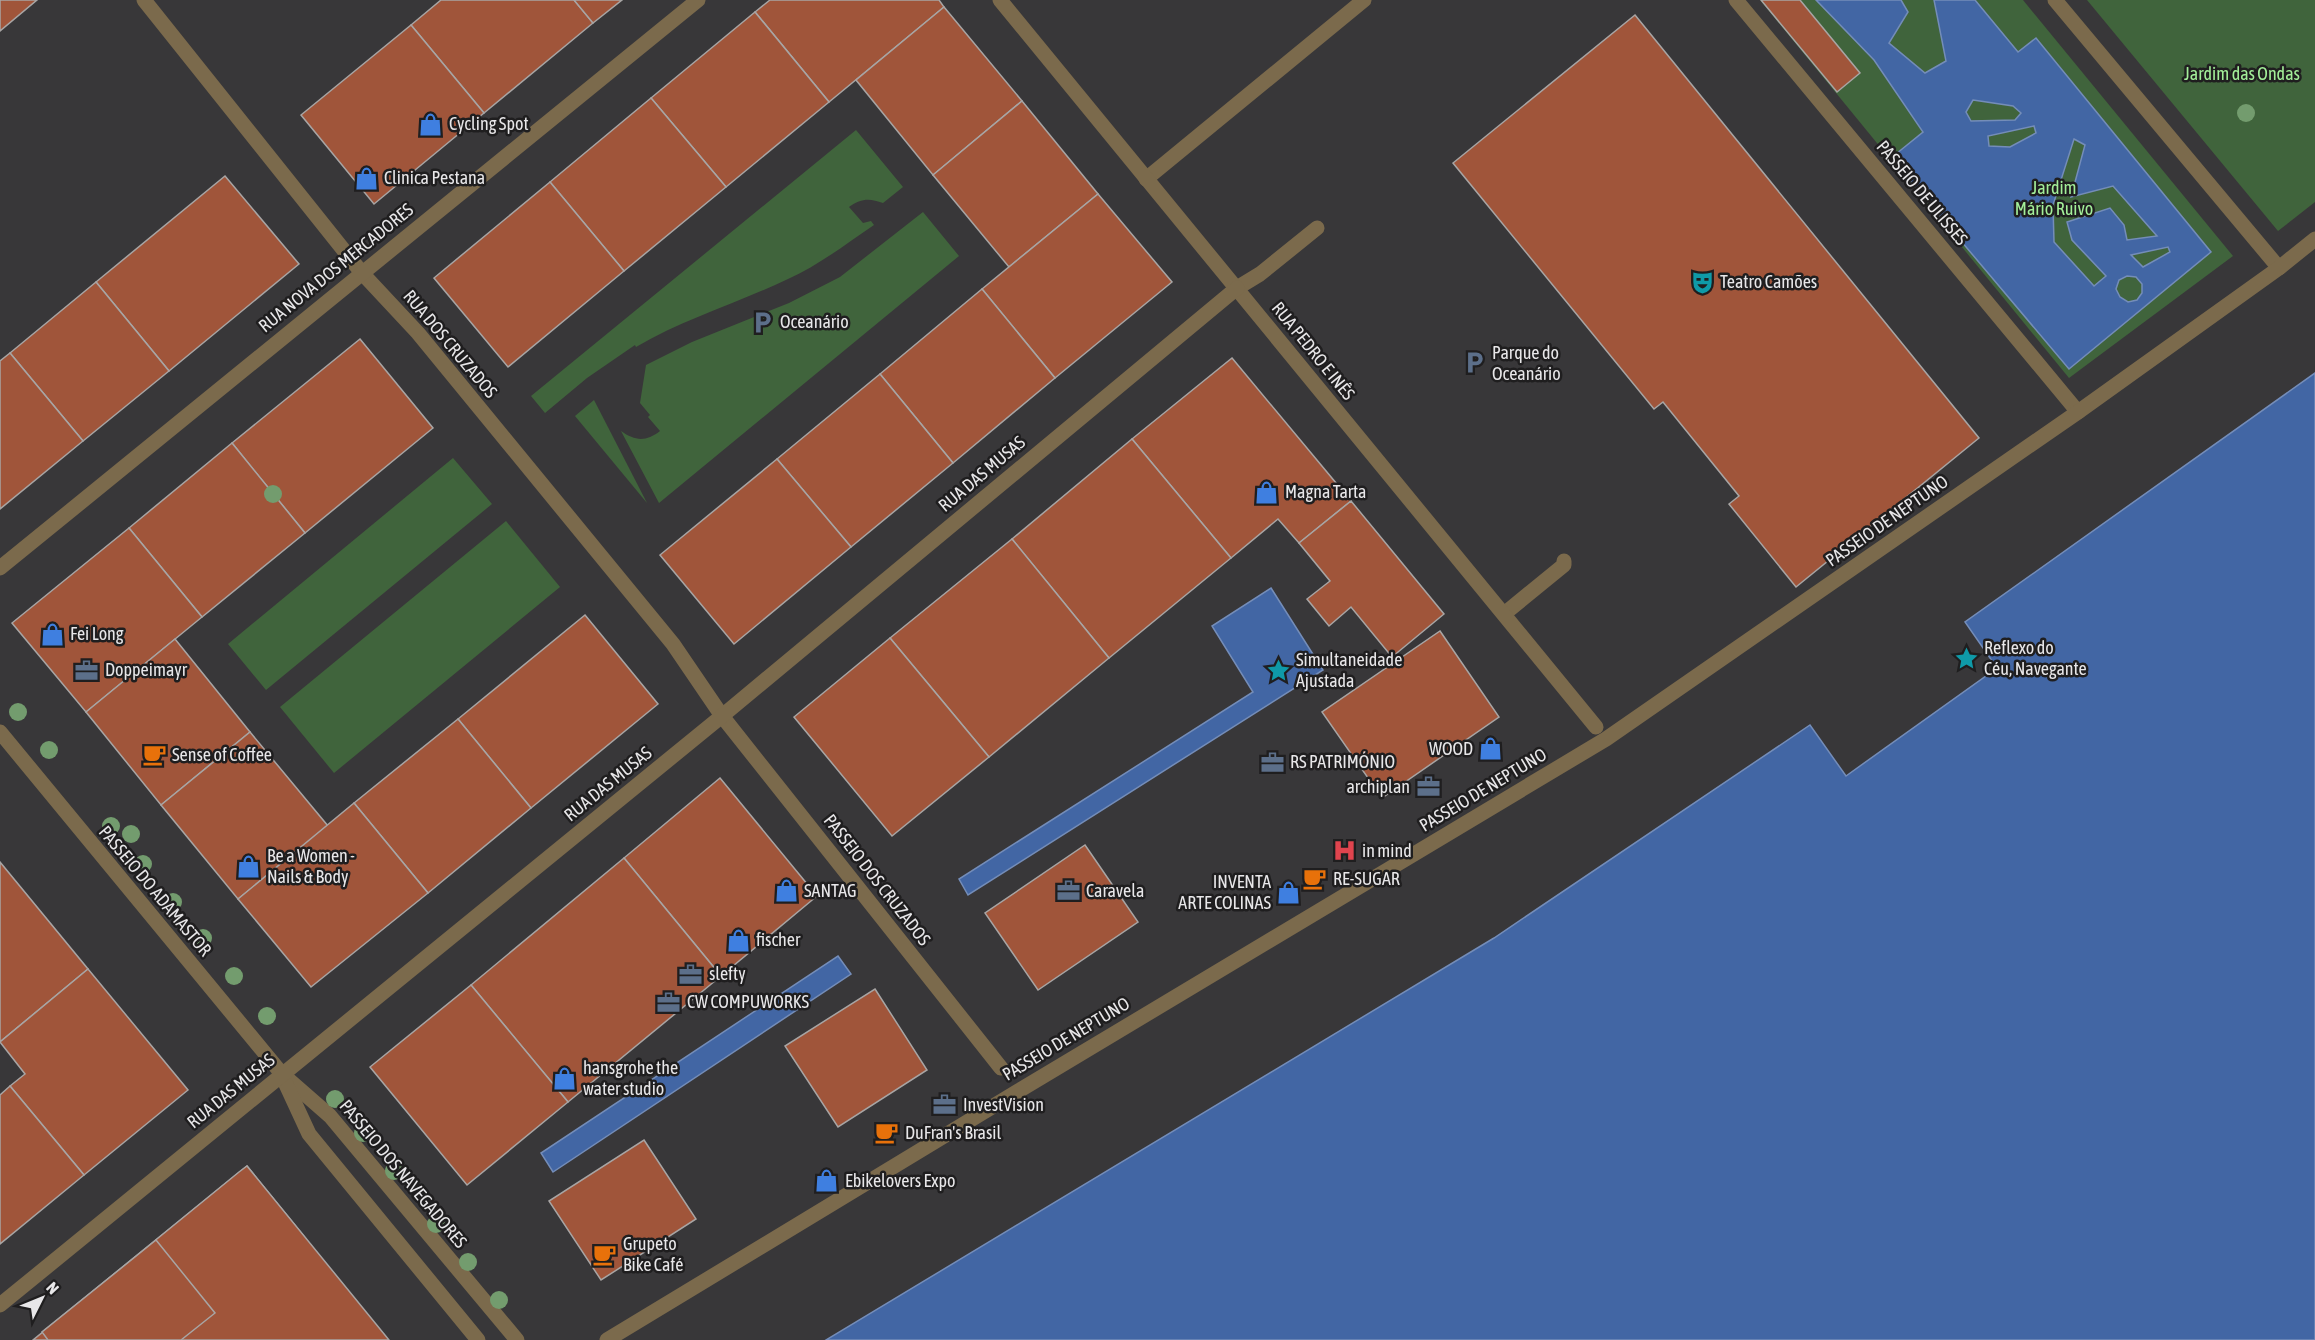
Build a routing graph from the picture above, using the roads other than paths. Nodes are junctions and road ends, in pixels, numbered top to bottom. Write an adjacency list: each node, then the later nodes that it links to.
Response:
1 (144, 0): 11 (street, RUA DOS CRUZADOS)
2 (698, 0): 11 (street, RUA NOVA DOS MERCADORES)
3 (1000, 0): 7 (street, RUA PEDRO E INÊS)
4 (1364, 0): 7 (street)
5 (1736, 0): 13 (street, PASSEIO DE ULISSES)
6 (2055, 0): 10 (street)
7 (1146, 179): 12 (street, RUA PEDRO E INÊS)
8 (1317, 228): 12 (street, RUA DAS MUSAS)
9 (2315, 239): 10 (street, PASSEIO DE NEPTUNO)
10 (2279, 268): 13 (street, PASSEIO DE NEPTUNO)
11 (362, 273): 15 (street, RUA NOVA DOS MERCADORES); 17 (street, RUA DOS CRUZADOS)
12 (1237, 288): 16 (street, RUA PEDRO E INÊS); 17 (street, RUA DAS MUSAS)
13 (2078, 412): 25 (street, PASSEIO DE NEPTUNO)
14 (1564, 561): 16 (street)
15 (0, 568)
16 (1504, 614): 18 (street, RUA PEDRO E INÊS)
17 (722, 716): 20 (street, PASSEIO DOS CRUZADOS); 21 (street, RUA DAS MUSAS)
18 (1596, 727)
19 (0, 732): 21 (street, PASSEIO DO ADAMASTOR)
20 (1001, 1068)
21 (282, 1074): 22 (street, RUA DAS MUSAS); 23 (street); 24 (street, PASSEIO DOS NAVEGADORES)
22 (0, 1305)
23 (478, 1340)
24 (517, 1340)
25 (607, 1340)

